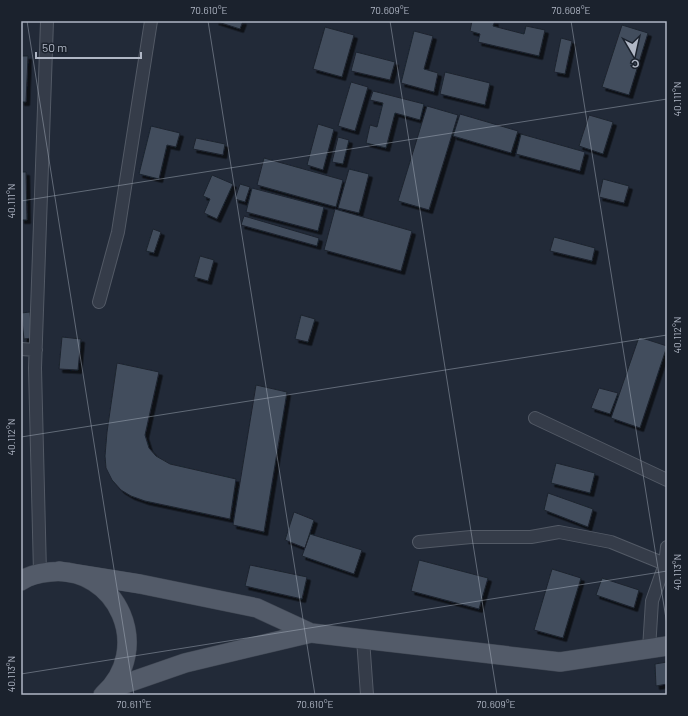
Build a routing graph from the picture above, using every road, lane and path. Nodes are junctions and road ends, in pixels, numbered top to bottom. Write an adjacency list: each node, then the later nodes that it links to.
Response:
1 (47, 21): 5 (street)
2 (151, 21): 3 (street)
3 (99, 302)
4 (21, 349): 5 (street)
5 (36, 350): 11 (street)
6 (535, 418): 7 (street)
7 (667, 480)
8 (419, 542): 10 (street)
9 (667, 547): 10 (street)
10 (665, 564): 15 (street)
11 (50, 572): 12 (main road); 13 (main road); 16 (main road)
12 (21, 581)
13 (311, 633): 14 (main road); 16 (main road)
14 (363, 639): 15 (main road); 17 (street)
15 (658, 648)
16 (106, 692)
17 (367, 695)

